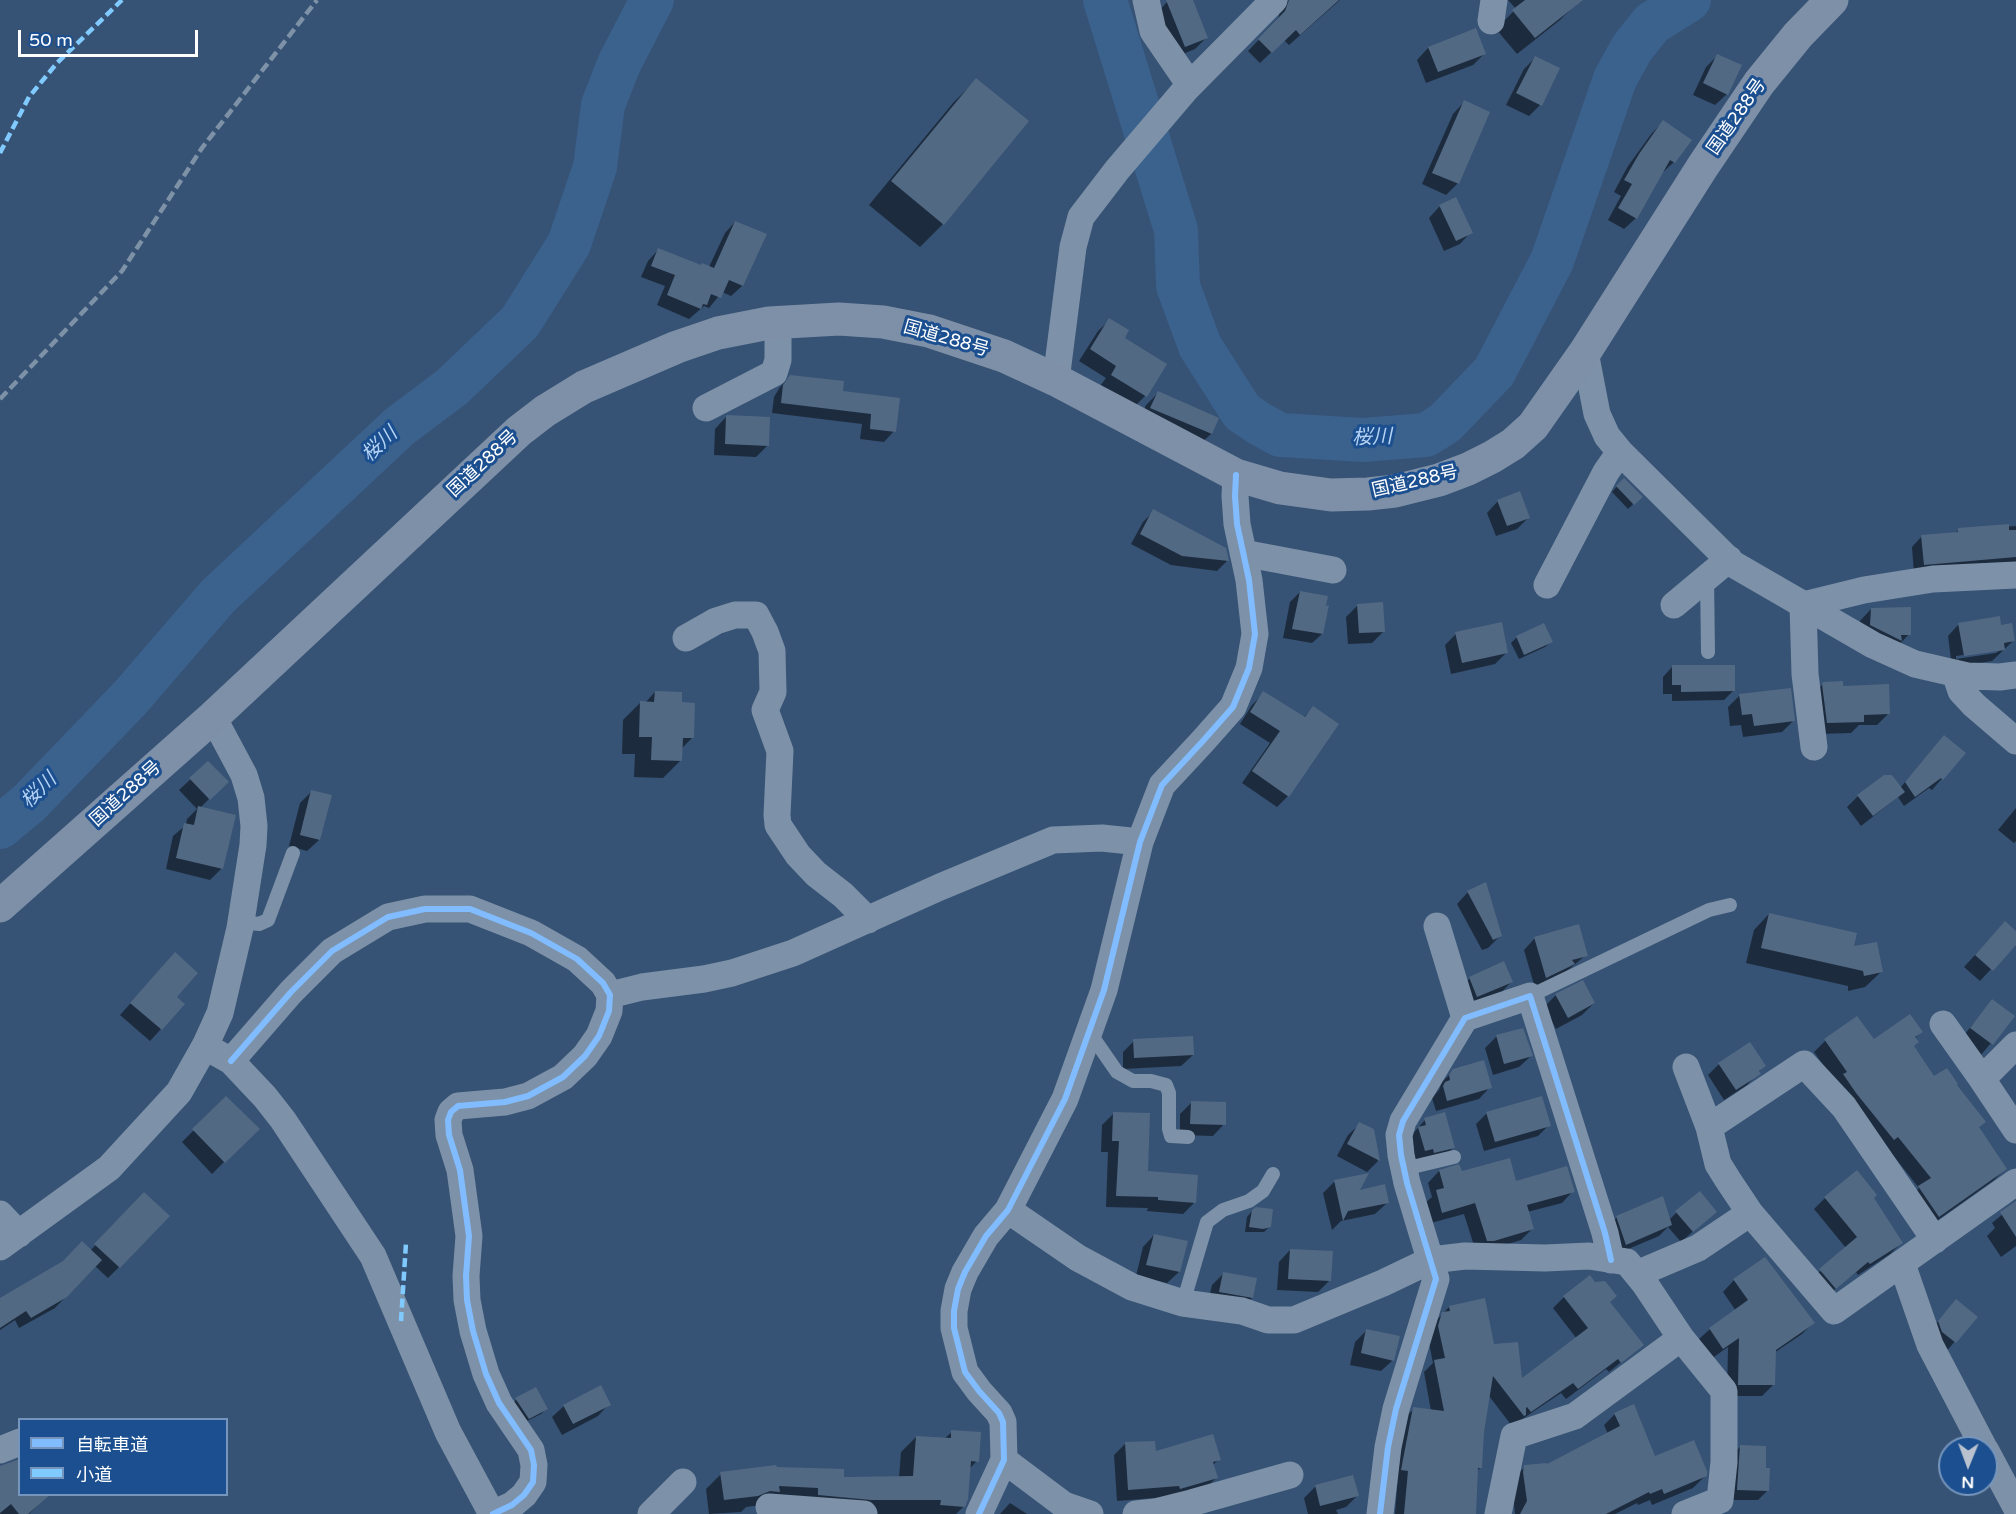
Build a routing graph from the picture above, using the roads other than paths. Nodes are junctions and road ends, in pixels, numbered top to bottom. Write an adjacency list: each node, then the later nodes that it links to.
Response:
1 (1146, 0): 4 (street)
2 (1274, 0): 4 (street)
3 (1832, 0): 6 (highway, 国道288号)
4 (1188, 87): 7 (street)
5 (778, 322): 7 (highway, 国道288号); 8 (street); 23 (highway, 国道288号)
6 (1586, 352): 9 (street); 10 (highway, 国道288号)
7 (1056, 380): 10 (highway, 国道288号)
8 (706, 408)
9 (1620, 452): 12 (street); 16 (street)
10 (1236, 475): 11 (street)
11 (1244, 553): 13 (street); 26 (street)
12 (1729, 560): 15 (street); 18 (street)
13 (1333, 570)
14 (2016, 575): 18 (street)
15 (1707, 578): 17 (street); 20 (lane)
16 (1547, 585)
17 (1674, 604)
18 (1803, 605): 21 (street); 25 (street)
19 (686, 638): 30 (street)
20 (1708, 652)
21 (1955, 673): 22 (street); 24 (street)
22 (2016, 675)
23 (213, 717): 29 (highway, 国道288号); 31 (street)
24 (2016, 741)
25 (1814, 747)
26 (1140, 842): 30 (street); 37 (street)
27 (293, 853): 31 (lane)
28 (1730, 905): 34 (lane)
29 (0, 906)
30 (868, 920): 33 (street)
31 (241, 922): 39 (street)
32 (1437, 926): 35 (street)
33 (610, 995): 40 (street); 72 (street)
34 (1530, 996): 35 (street); 56 (street)
35 (1465, 1018): 47 (street)
36 (1943, 1024): 42 (street)
37 (1089, 1033): 45 (lane); 50 (street)
38 (2016, 1045): 42 (street)
39 (206, 1046): 40 (street); 53 (street)
40 (231, 1061): 72 (street)
41 (1686, 1067): 43 (street)
42 (1982, 1080): 44 (street)
43 (1709, 1127): 51 (street); 54 (street)
44 (2016, 1130)
45 (1188, 1137)
46 (1454, 1157): 47 (lane)
47 (1404, 1169): 55 (street)
48 (1273, 1174): 59 (lane)
49 (2016, 1182): 54 (street)
50 (1008, 1210): 59 (street); 64 (street)
51 (1750, 1213): 57 (street); 58 (street)
52 (0, 1214): 53 (street)
53 (10, 1240)
54 (1935, 1240): 57 (street)
55 (1431, 1260): 56 (street); 59 (street); 77 (street)
56 (1611, 1260): 58 (street)
57 (1902, 1264): 61 (street)
58 (1637, 1274): 60 (street)
59 (1183, 1303)
60 (1681, 1338): 78 (street); 79 (street)
61 (1978, 1436)
62 (18, 1443): 63 (street)
63 (0, 1450)
64 (1004, 1460): 71 (street); 75 (street)
65 (1998, 1473): 70 (street)
66 (1290, 1475): 69 (street)
67 (682, 1482): 74 (street)
68 (769, 1507): 73 (street)
69 (1206, 1507): 76 (street)
70 (2016, 1507)
71 (1076, 1512)
72 (498, 1513)
73 (850, 1513)
74 (651, 1514)
75 (979, 1514)
76 (1136, 1514)
77 (1380, 1514)
78 (1498, 1514)
79 (1685, 1514)

